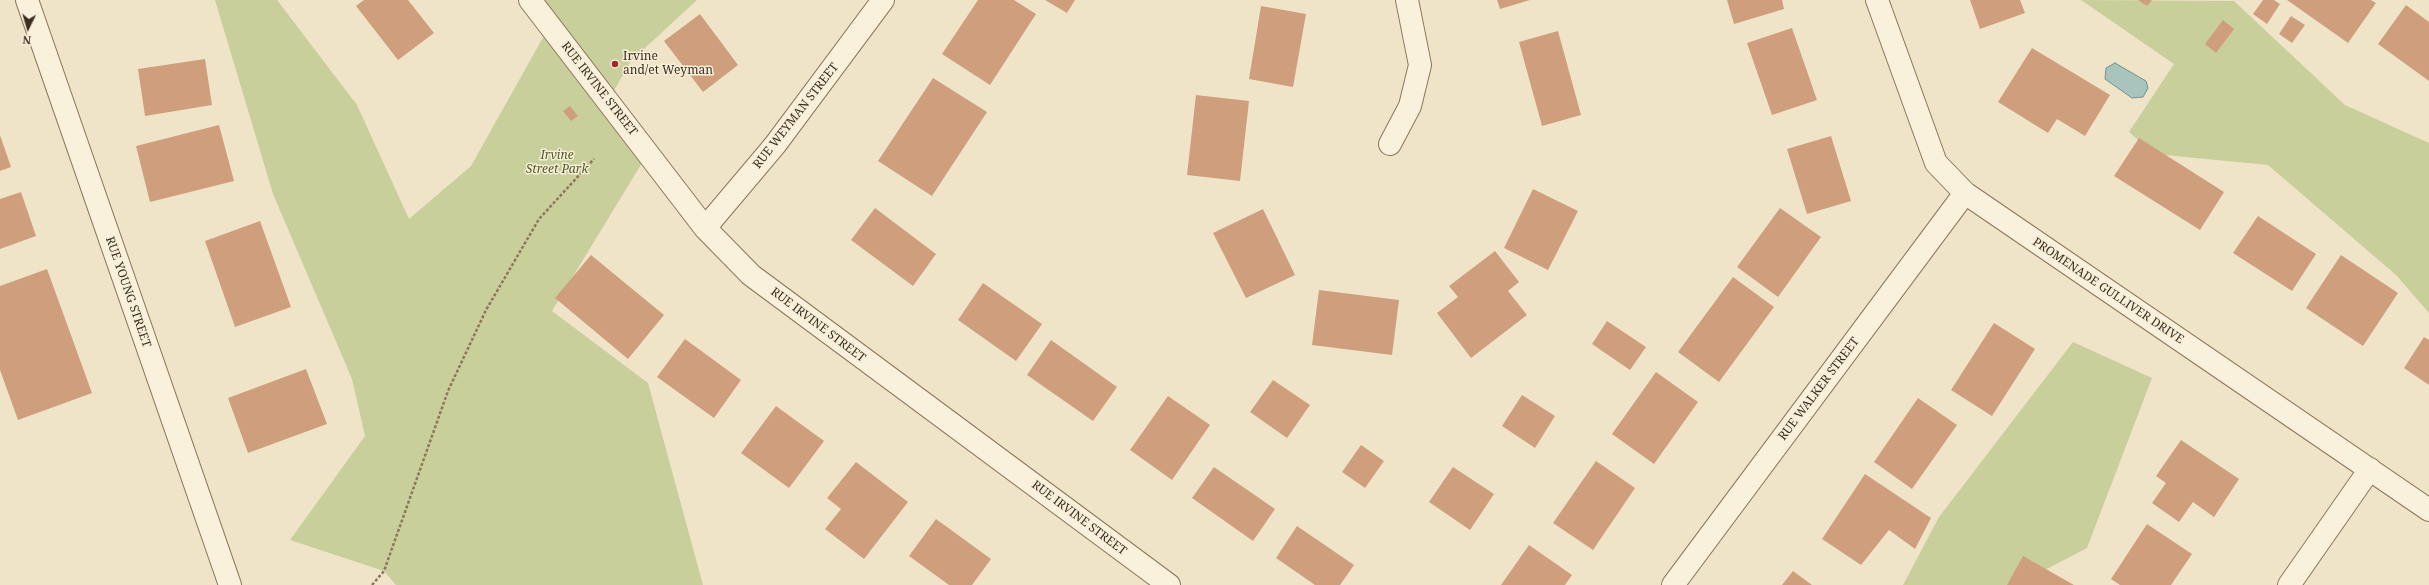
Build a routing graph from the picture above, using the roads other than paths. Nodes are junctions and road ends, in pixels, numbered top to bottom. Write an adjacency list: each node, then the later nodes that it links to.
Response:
1 (27, 0): 11 (street, RUE YOUNG STREET)
2 (530, 0): 8 (street, RUE IRVINE STREET)
3 (883, 0): 8 (street, RUE WEYMAN STREET)
4 (1407, 0): 6 (street)
5 (1877, 0): 7 (street, PROMENADE GULLIVER DRIVE)
6 (1390, 144)
7 (1965, 193): 9 (street, PROMENADE GULLIVER DRIVE); 13 (street, RUE WALKER STREET)
8 (705, 228): 12 (street, RUE IRVINE STREET)
9 (2370, 469): 10 (street, PROMENADE GULLIVER DRIVE); 14 (street)
10 (2429, 510)
11 (230, 585)
12 (1169, 585)
13 (1673, 585)
14 (2289, 585)

